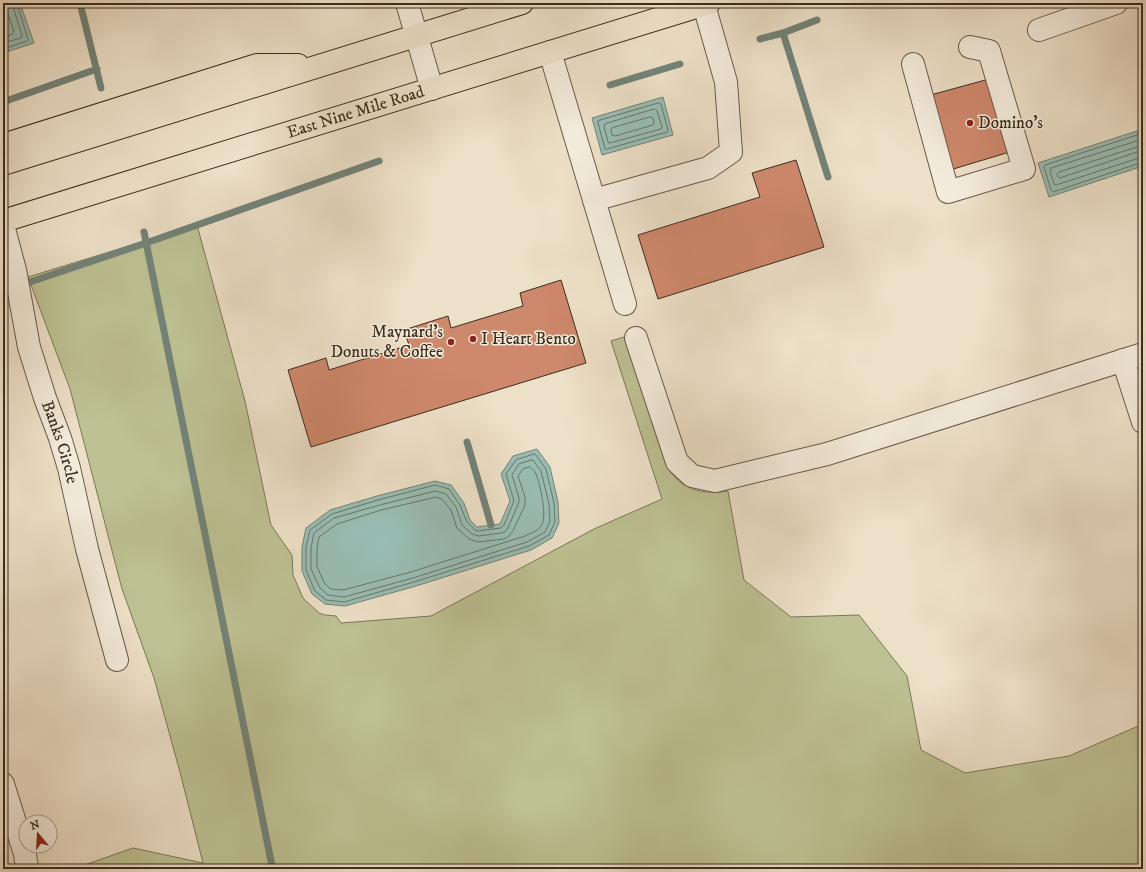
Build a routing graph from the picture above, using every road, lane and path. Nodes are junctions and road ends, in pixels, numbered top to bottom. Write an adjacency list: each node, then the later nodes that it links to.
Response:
1 (407, 3): 6 (street)
2 (522, 3): 6 (main road)
3 (1116, 3): 5 (street)
4 (706, 4): 8 (main road, East Nine Mile Road); 14 (street)
5 (1039, 30)
6 (416, 35): 10 (main road); 11 (street)
7 (970, 46): 9 (street)
8 (550, 52): 11 (main road, East Nine Mile Road); 14 (street)
9 (913, 64)
10 (319, 65): 12 (main road); 13 (main road)
11 (432, 89): 15 (main road, East Nine Mile Road)
12 (3, 145)
13 (3, 164)
14 (594, 200): 17 (street)
15 (3, 221)
16 (3, 225): 21 (street, Banks Circle)
17 (625, 304)
18 (636, 338): 19 (street)
19 (1133, 357): 20 (street)
20 (1143, 422)
21 (117, 660)
22 (3, 784): 23 (street)
23 (28, 869)

